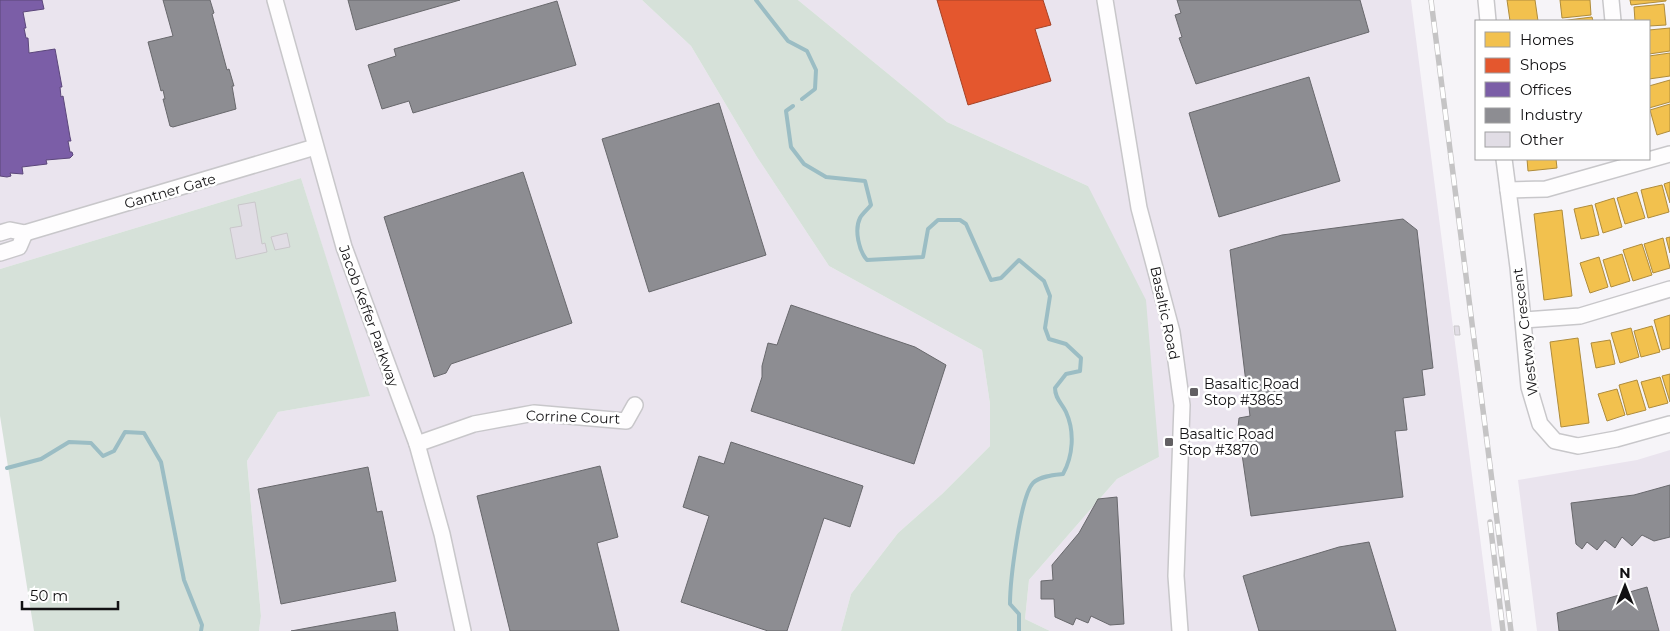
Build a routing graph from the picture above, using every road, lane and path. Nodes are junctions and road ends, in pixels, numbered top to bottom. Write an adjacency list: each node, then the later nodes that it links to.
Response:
1 (275, 0): 7 (street, Jacob Keffer Parkway)
2 (1105, 0): 22 (street, Basaltic Road)
3 (1486, 0): 5 (street)
4 (1610, 0): 6 (street)
5 (1488, 20)
6 (1613, 20)
7 (314, 148): 14 (street, Gantner Gate); 20 (street, Jacob Keffer Parkway)
8 (1670, 154): 9 (street)
9 (1650, 158)
10 (1504, 160): 12 (street, Westway Crescent)
11 (1642, 160): 12 (street)
12 (1508, 190): 17 (street, Westway Crescent)
13 (0, 233): 14 (street, Gantner Gate)
14 (25, 233): 15 (street)
15 (0, 253)
16 (1670, 289): 17 (street)
17 (1523, 320): 19 (street, Westway Crescent)
18 (635, 405): 20 (street, Corrine Court)
19 (1670, 424)
20 (417, 444): 21 (street, Jacob Keffer Parkway)
21 (463, 631)
22 (1180, 631)

